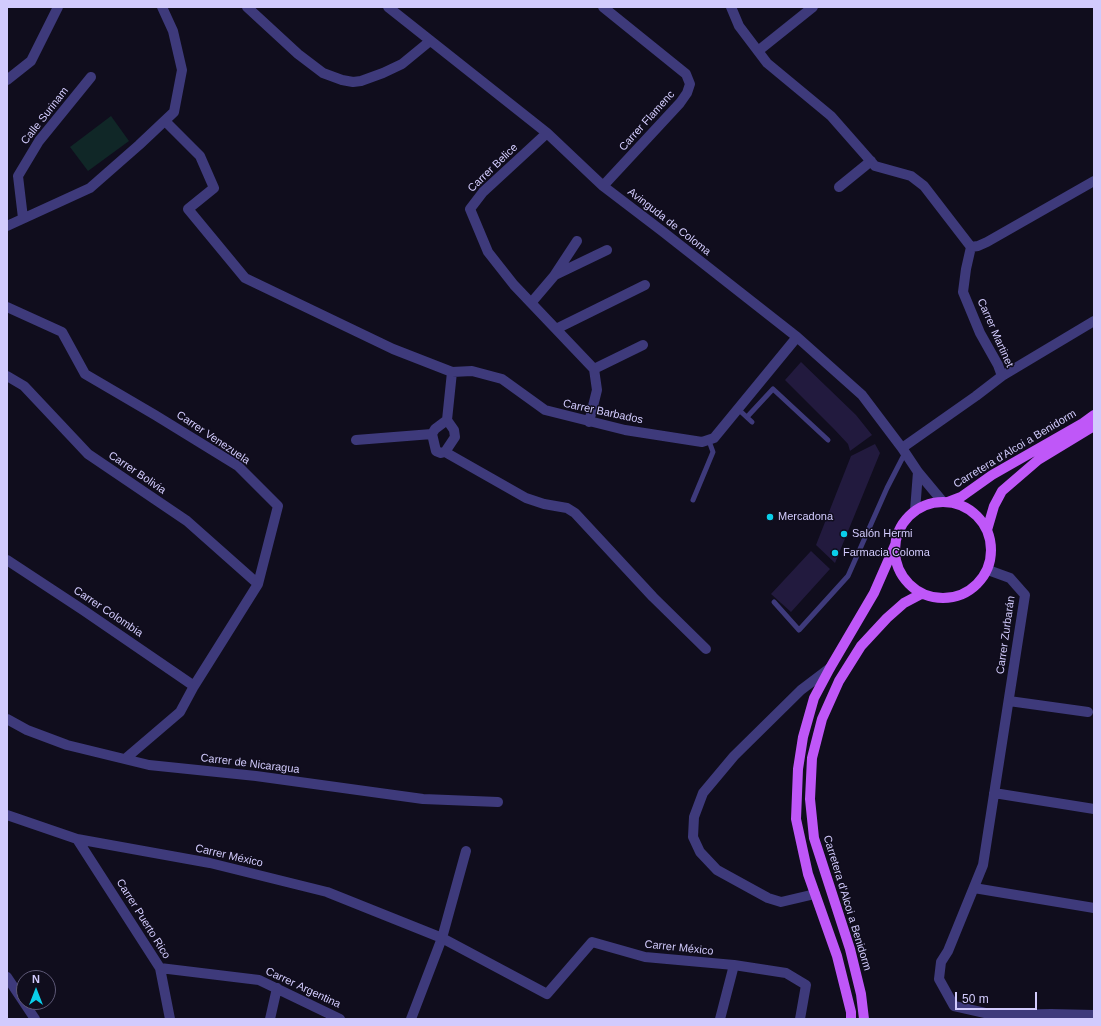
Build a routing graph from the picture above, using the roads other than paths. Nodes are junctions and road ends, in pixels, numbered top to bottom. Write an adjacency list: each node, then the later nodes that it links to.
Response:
1 (58, 7): 11 (street)
2 (162, 7): 12 (street)
3 (246, 7): 8 (street)
4 (388, 7): 8 (street, Avinguda de Coloma)
5 (603, 7): 16 (street, Carrer Flamenc)
6 (731, 7): 9 (street)
7 (813, 7): 9 (street)
8 (430, 41): 13 (street, Avinguda de Coloma)
9 (758, 51): 14 (street)
10 (92, 77): 18 (street, Calle Surinam)
11 (7, 80)
12 (165, 121): 18 (street); 32 (street)
13 (547, 133): 16 (street, Avinguda de Coloma); 25 (street, Carrer Belice)
14 (871, 161): 17 (street); 21 (street)
15 (1094, 181): 21 (street)
16 (603, 186): 29 (street, Avinguda de Coloma)
17 (839, 187)
18 (22, 218): 19 (street)
19 (7, 226)
20 (577, 242): 23 (street)
21 (971, 247): 34 (street, Carrer Martinet)
22 (607, 250): 23 (street)
23 (554, 276): 25 (street)
24 (645, 284): 28 (street)
25 (531, 303): 28 (street, Carrer Belice)
26 (7, 307): 56 (street, Carrer Venezuela)
27 (1094, 321): 34 (street)
28 (556, 329): 31 (street, Carrer Belice)
29 (797, 336): 35 (street); 46 (street, Avinguda de Coloma)
30 (643, 345): 31 (street)
31 (594, 369): 39 (street)
32 (452, 372): 38 (street); 39 (street, Carrer Barbados)
33 (7, 376): 56 (street, Carrer Bolivia)
34 (1002, 376): 46 (street, Carrer Martinet)
35 (738, 409): 37 (lane); 45 (street)
36 (1094, 415): 50 (main road, Carretera d'Alcoi a Benidorm)
37 (747, 417): 40 (lane); 44 (lane)
38 (447, 420): 42 (street); 47 (street)
39 (588, 422): 45 (street, Carrer Barbados)
40 (752, 422)
41 (1094, 426): 52 (main road, Carretera d'Alcoi a Benidorm)
42 (432, 434): 43 (street); 47 (street)
43 (356, 440)
44 (828, 440)
45 (708, 441): 49 (lane)
46 (904, 450): 48 (street, Avinguda de Coloma); 58 (lane)
47 (445, 452): 59 (street)
48 (918, 472): 50 (street, Avinguda de Coloma); 51 (street)
49 (693, 500)
50 (946, 502): 51 (main road); 52 (main road)
51 (915, 511): 53 (main road)
52 (987, 530): 55 (main road)
53 (895, 545): 57 (main road); 60 (main road)
54 (7, 560): 61 (street, Carrer Colombia)
55 (988, 570): 57 (main road); 62 (street, Carrer Zurbarán)
56 (258, 584): 61 (street, Carrer Venezuela)
57 (921, 594): 89 (main road, Carretera d'Alcoi a Benidorm)
58 (774, 602)
59 (706, 649)
60 (830, 668): 73 (main road); 73 (street)
61 (194, 686): 65 (street, Carrer Venezuela)
62 (1009, 701): 63 (street); 66 (street, Carrer Zurbarán)
63 (1088, 712)
64 (7, 719): 65 (street, Carrer de Nicaragua)
65 (125, 760): 67 (street, Carrer de Nicaragua)
66 (994, 793): 68 (street); 72 (street, Carrer Zurbarán)
67 (498, 802)
68 (1094, 809)
69 (7, 815): 70 (street, Carrer México)
70 (77, 838): 75 (street, Carrer México); 77 (street, Carrer Puerto Rico)
71 (466, 851): 75 (street)
72 (974, 888): 74 (street); 80 (street, Carrer Zurbarán)
73 (815, 894): 88 (main road)
74 (1094, 908)
75 (442, 938): 76 (street, Carrer México); 85 (street)
76 (734, 965): 86 (street); 87 (street, Carrer México)
77 (160, 968): 79 (street, Carrer Argentina); 82 (street, Carrer Puerto Rico)
78 (7, 978): 81 (street)
79 (277, 988): 83 (street); 84 (street, Carrer Argentina)
80 (1094, 1015)
81 (35, 1019)
82 (170, 1019)
83 (270, 1019)
84 (340, 1019)
85 (411, 1019)
86 (720, 1019)
87 (800, 1019)
88 (851, 1019)
89 (864, 1019)

